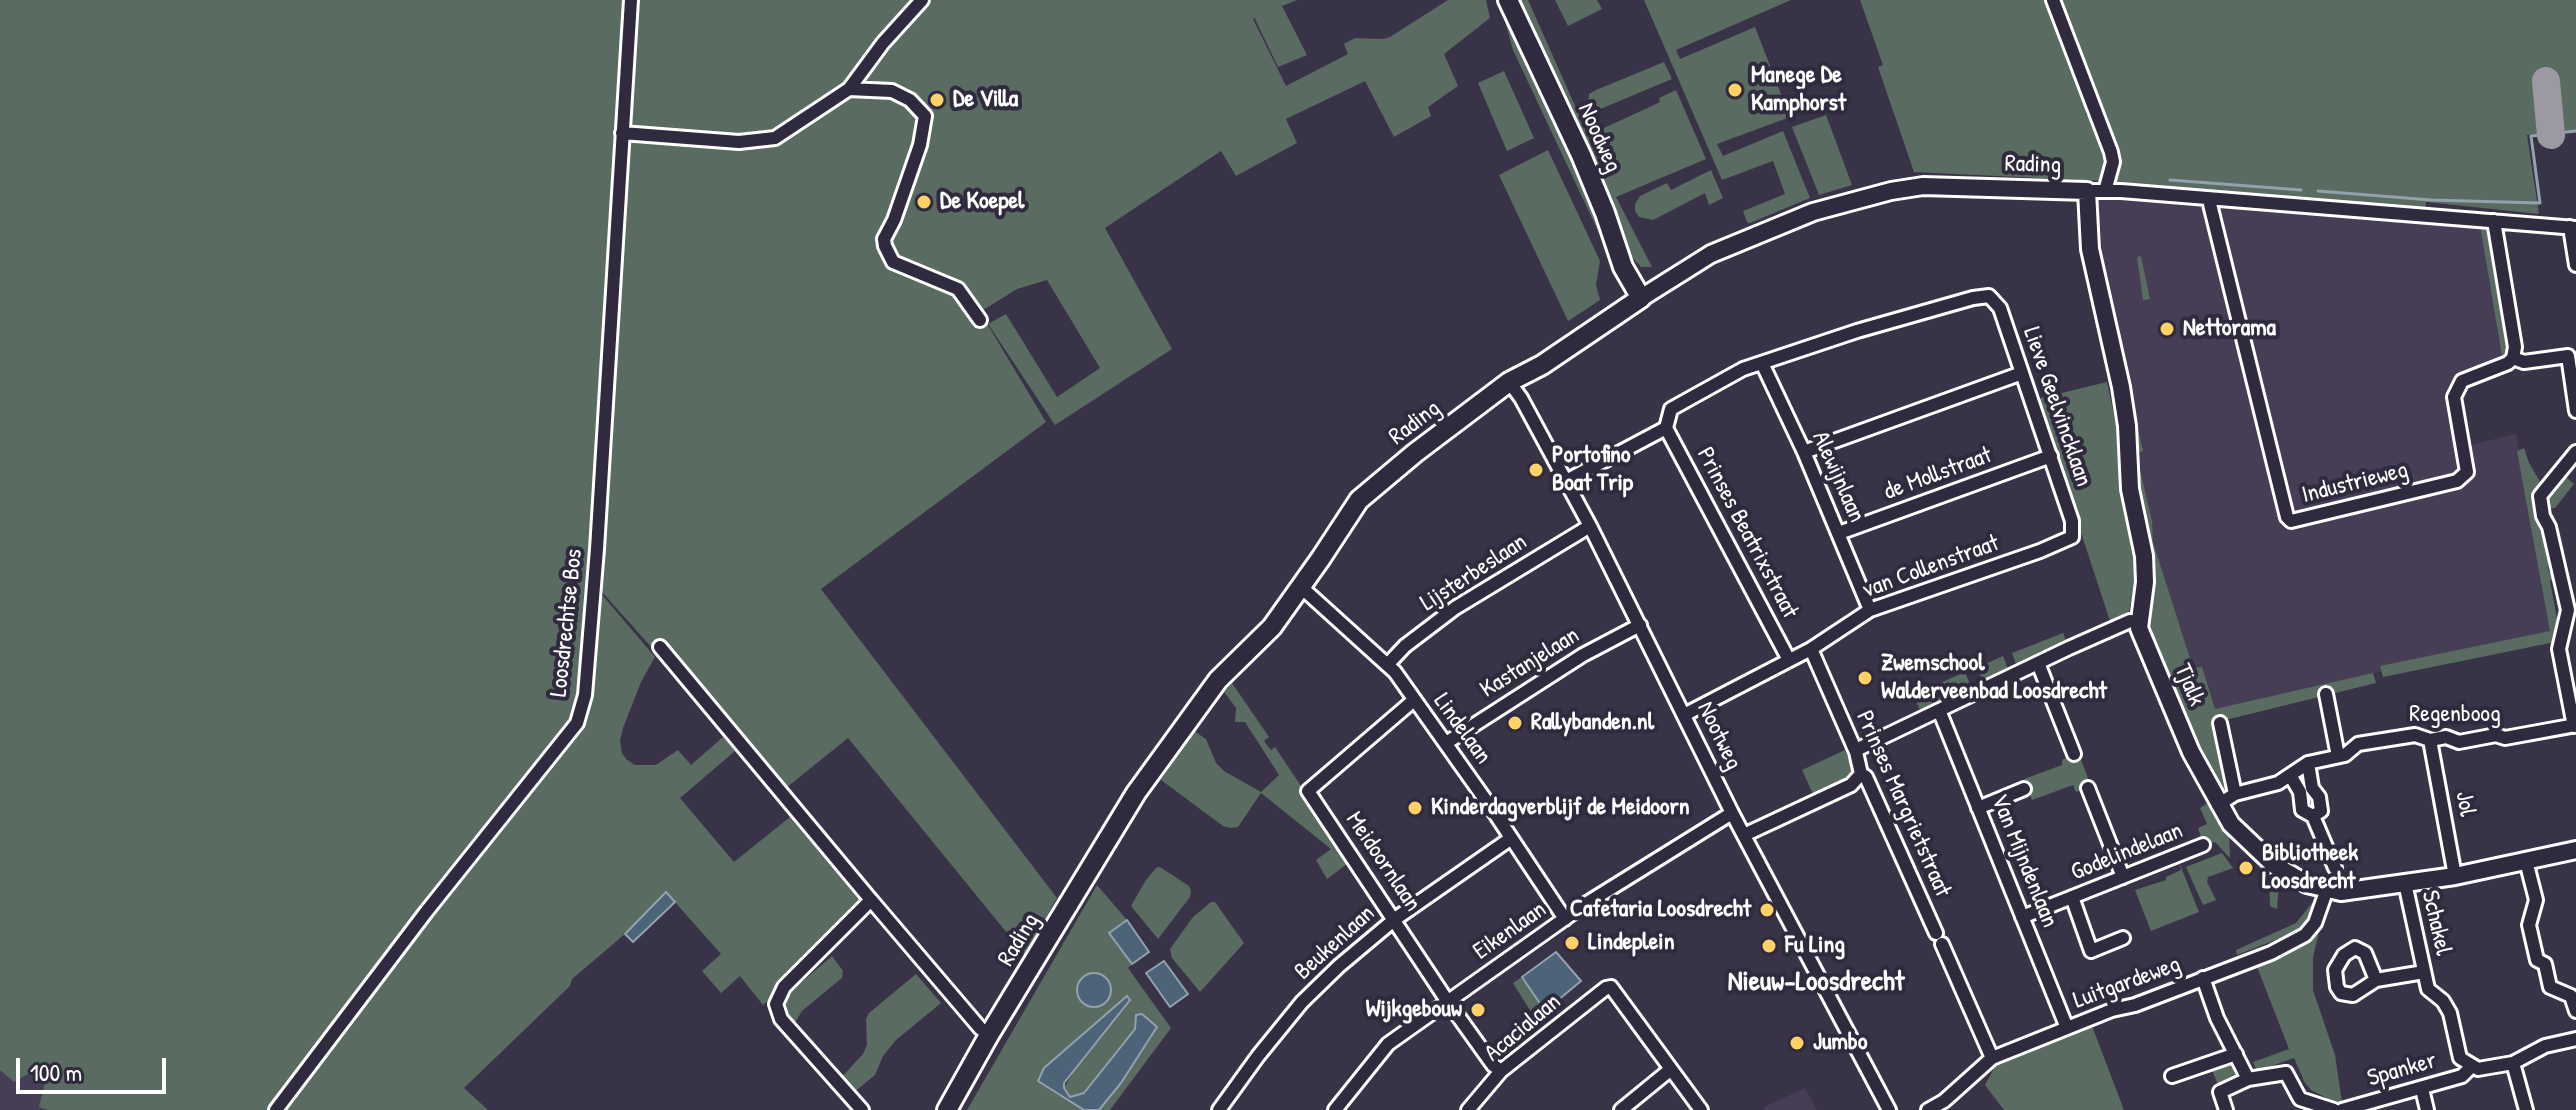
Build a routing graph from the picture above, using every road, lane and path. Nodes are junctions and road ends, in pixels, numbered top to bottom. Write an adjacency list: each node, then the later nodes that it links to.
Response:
1 (631, 0): 6 (street, Loosdrechtse Bos)
2 (922, 0): 5 (street)
3 (1508, 0): 13 (main road, Noodweg)
4 (2053, 0): 8 (street)
5 (849, 89): 6 (street); 14 (street)
6 (622, 133): 96 (street, Loosdrechtse Bos)
7 (2087, 191): 8 (street, Rading); 13 (street, Rading); 31 (street)
8 (2105, 191): 9 (street, Rading)
9 (2209, 200): 10 (street, Rading); 16 (street, Industrieweg)
10 (2494, 221): 11 (street, Rading); 16 (street)
11 (2573, 228): 12 (street)
12 (2576, 265)
13 (1641, 298): 19 (main road, Rading)
14 (980, 320)
15 (2572, 356): 16 (street); 20 (street)
16 (2513, 358)
17 (1762, 363): 18 (street, Lieve Geelvincklaan); 21 (street); 22 (street, Alewijnlaan)
18 (2022, 373): 22 (street); 24 (street, Lieve Geelvincklaan)
19 (1509, 382): 25 (street, Nootweg); 29 (main road, Rading)
20 (2576, 411)
21 (1666, 428): 25 (street); 37 (street, Prinses Beatrixstraat)
22 (1804, 452): 27 (street, Alewijnlaan)
23 (2576, 452): 34 (street)
24 (2051, 456): 27 (street, de Mollstraat); 28 (street, Lieve Geelvincklaan)
25 (1566, 481): 26 (street, Nootweg)
26 (1590, 526): 32 (street, Nootweg); 39 (street, Lijsterbeslaan)
27 (1839, 533): 30 (street, Alewijnlaan)
28 (2072, 537): 30 (street, van Collenstraat)
29 (1300, 586): 39 (street, Lindelaan); 84 (main road, Rading)
30 (1870, 610): 36 (street, van Collenstraat)
31 (2138, 622): 38 (street); 58 (street, Tjalk)
32 (1640, 625): 44 (street, Nootweg); 48 (street, Kastanjelaan)
33 (2576, 635): 34 (street)
34 (2562, 638): 41 (street)
35 (660, 647): 73 (street)
36 (1811, 649): 37 (street, van Collenstraat); 49 (street, Prinses Margrietstraat)
37 (1789, 660): 44 (street, van Collenstraat)
38 (2038, 663): 43 (street); 50 (street)
39 (1388, 664): 42 (street, Lindelaan)
40 (2326, 694): 51 (street)
41 (2572, 695): 46 (street)
42 (1414, 700): 48 (street, Lindelaan); 75 (street, Meidoornlaan)
43 (1939, 710): 49 (street); 59 (street, Van Mijndenlaan)
44 (1684, 715): 60 (street, Nootweg)
45 (2220, 723): 57 (street)
46 (2575, 726): 47 (street, Regenboog)
47 (2430, 740): 51 (street, Regenboog); 68 (street, Jol)
48 (1446, 743): 63 (street, Lindelaan)
49 (1856, 750): 53 (street, Prinses Margrietstraat)
50 (2074, 754)
51 (2338, 756): 52 (street, Regenboog)
52 (2308, 763): 54 (street, Regenboog); 61 (street)
53 (1861, 774): 62 (street); 87 (street, Prinses Margrietstraat)
54 (2290, 775): 57 (street, Regenboog); 61 (street)
55 (2088, 788): 69 (street)
56 (2024, 789): 59 (street)
57 (2235, 794): 58 (street, Regenboog)
58 (2219, 805): 71 (street, Tjalk)
59 (1978, 808): 74 (street, Van Mijndenlaan)
60 (1732, 813): 62 (street, Nootweg); 76 (street, Eikenlaan)
61 (2313, 816): 67 (street)
62 (1744, 835): 104 (street, Nootweg)
63 (1510, 839): 75 (street, Beukenlaan); 76 (street, Lindelaan)
64 (2203, 845): 69 (street, Godelindelaan)
65 (2576, 850): 66 (street, Tjalk)
66 (2526, 861): 68 (street, Tjalk); 82 (street)
67 (2335, 868)
68 (2455, 876): 70 (street, Tjalk)
69 (2123, 877): 72 (street, Godelindelaan)
70 (2405, 883): 71 (street, Tjalk); 78 (street, Schakel)
71 (2327, 889): 79 (street, Luitgardeweg)
72 (2072, 897): 74 (street, Godelindelaan); 77 (street)
73 (871, 900): 84 (street); 97 (street)
74 (2022, 917): 83 (street, Van Mijndenlaan)
75 (1395, 919): 81 (street, Meidoornlaan); 99 (street, Beukenlaan)
76 (1565, 919): 81 (street, Eikenlaan)
77 (2123, 938)
78 (2424, 972): 80 (street, Schakel); 89 (street, Schakel)
79 (2203, 978): 83 (street, Luitgardeweg); 86 (street)
80 (2376, 980)
81 (1448, 1002): 91 (street, Meidoornlaan); 100 (street, Eikenlaan)
82 (2576, 1011)
83 (2067, 1028): 87 (street, Luitgardeweg)
84 (989, 1035): 98 (main road, Rading)
85 (2576, 1039): 88 (street)
86 (2236, 1054): 92 (street); 93 (street)
87 (1992, 1058): 105 (street, Luitgardeweg)
88 (2513, 1063): 89 (street); 110 (street)
89 (2471, 1067): 94 (street, Spanker)
90 (1671, 1069): 91 (street, Acacialaan); 102 (street); 103 (street)
91 (1501, 1071): 101 (street, Acacialaan)
92 (2172, 1076)
93 (2248, 1079): 95 (street); 106 (street)
94 (2422, 1089): 108 (street, Spanker); 109 (street)
95 (2302, 1105): 107 (street)
96 (276, 1110)
97 (862, 1110)
98 (947, 1110)
99 (1219, 1110)
100 (1335, 1110)
101 (1468, 1110)
102 (1621, 1110)
103 (1701, 1110)
104 (1889, 1110)
105 (1928, 1110)
106 (2226, 1110)
107 (2334, 1110)
108 (2342, 1110)
109 (2427, 1110)
110 (2526, 1110)

